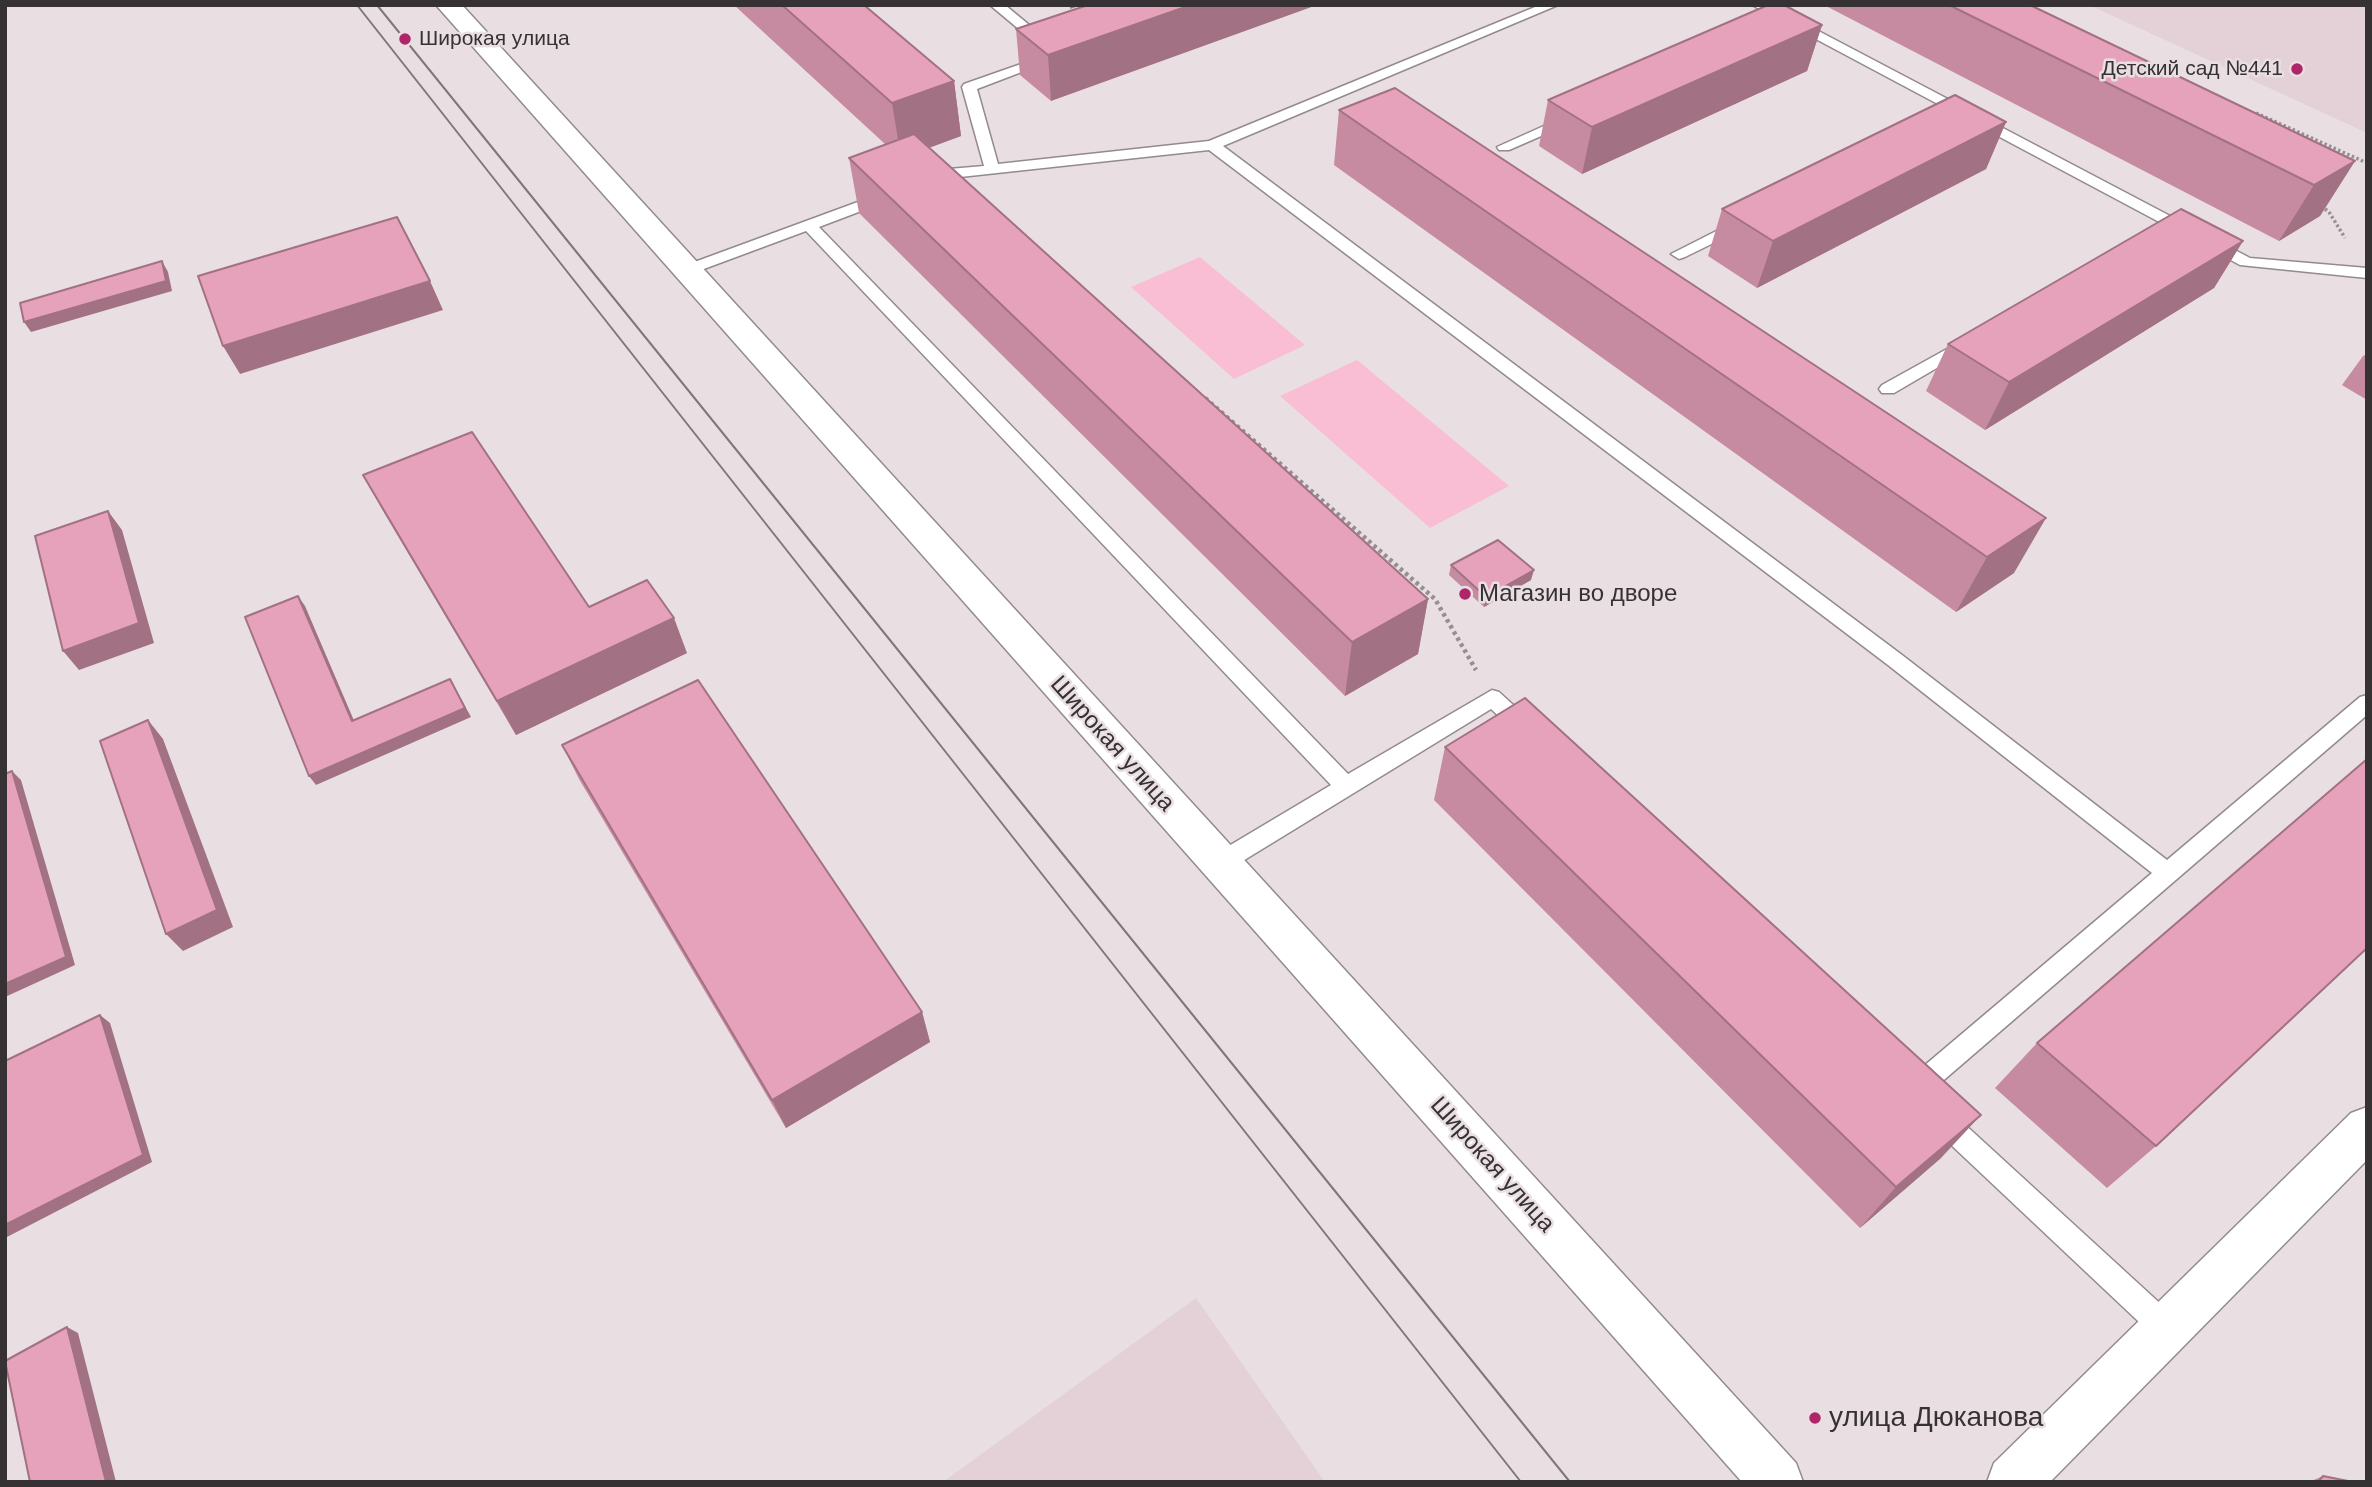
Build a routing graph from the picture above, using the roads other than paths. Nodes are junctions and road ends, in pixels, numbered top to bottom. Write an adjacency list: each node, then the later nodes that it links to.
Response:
1 (449, 5): 14 (street, Широкая улица)
2 (996, 5): 8 (lane)
3 (1552, 5): 6 (lane)
4 (1758, 5): 15 (lane)
5 (1578, 114): 7 (lane)
6 (1212, 145): 8 (lane); 22 (lane)
7 (1504, 147)
8 (993, 171): 9 (lane)
9 (923, 183)
10 (898, 193): 12 (lane)
11 (1753, 217): 13 (lane)
12 (809, 225): 14 (lane); 20 (lane)
13 (1679, 254)
14 (687, 270): 21 (street, Широкая улица)
15 (2366, 272)
16 (1983, 334): 17 (lane)
17 (1888, 389)
18 (2367, 703): 22 (lane)
19 (1542, 744): 20 (lane)
20 (1346, 786): 21 (lane)
21 (1220, 863): 27 (street, Широкая улица)
22 (2169, 874): 24 (lane)
23 (1892, 1073): 24 (lane)
24 (1912, 1092): 26 (lane)
25 (2367, 1128): 26 (street)
26 (2166, 1328): 28 (street)
27 (1777, 1482)
28 (2012, 1482)

